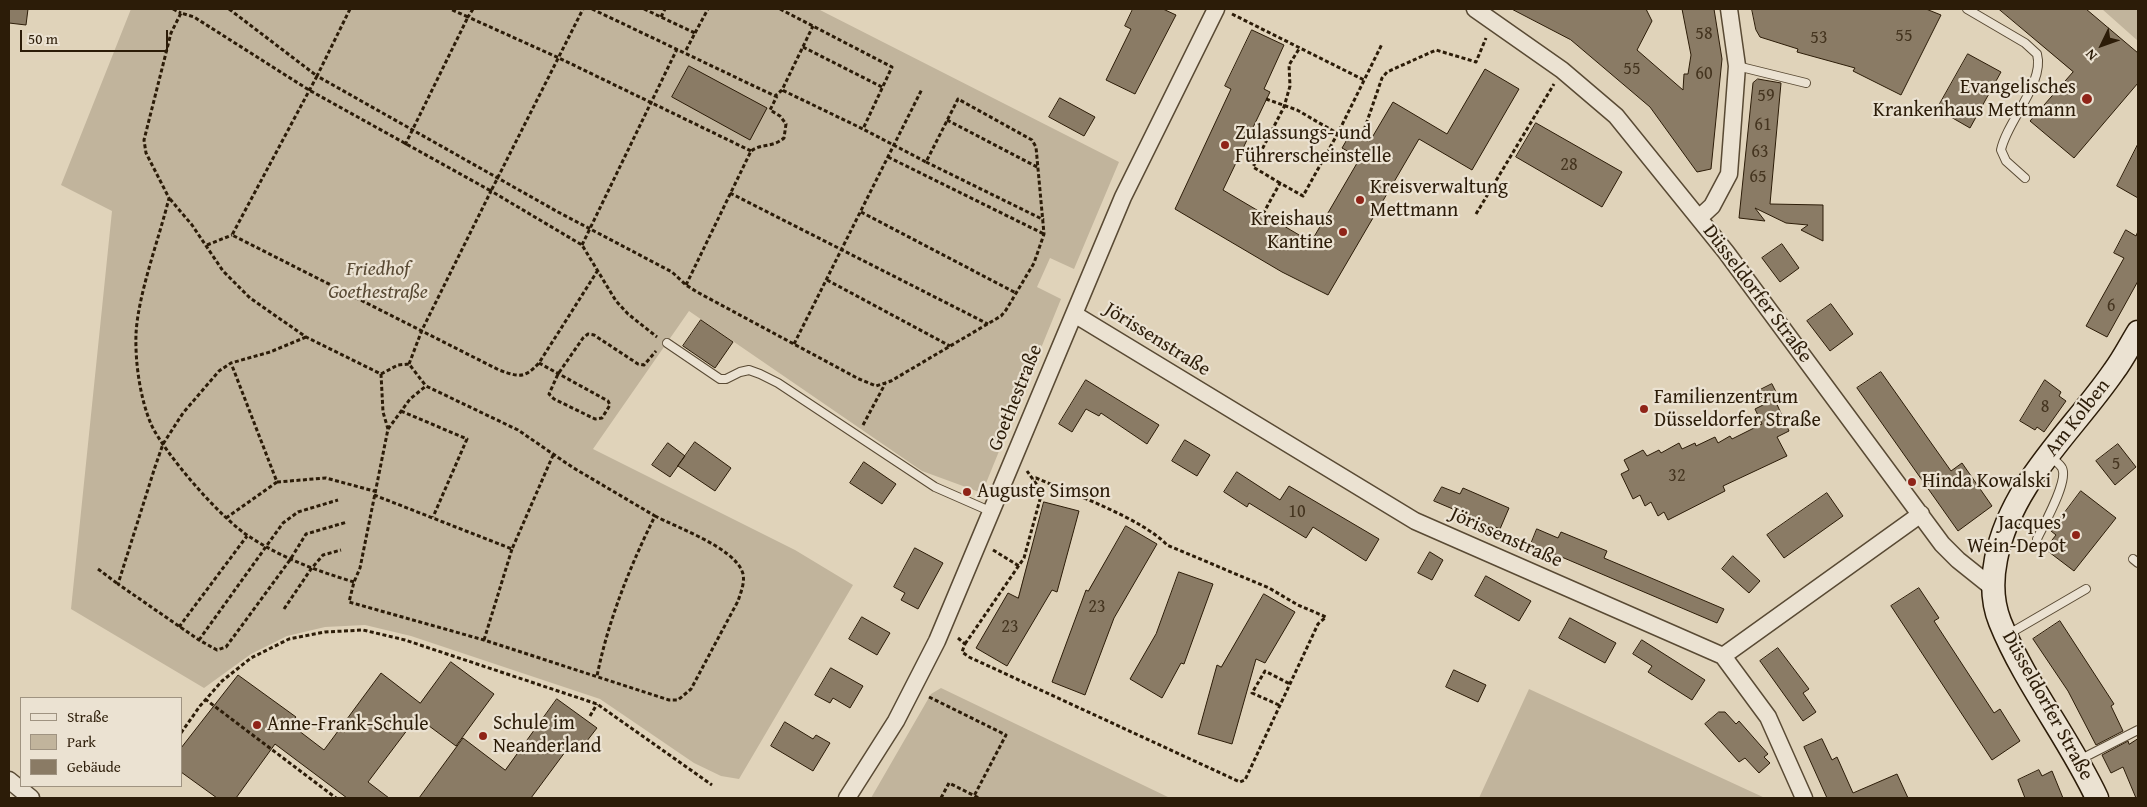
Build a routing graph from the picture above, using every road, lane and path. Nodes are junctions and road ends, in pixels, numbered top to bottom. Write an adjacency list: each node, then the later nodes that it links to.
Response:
1 (173, 9): 16 (path)
2 (229, 9): 30 (path)
3 (350, 9): 30 (path)
4 (450, 9): 17 (path)
5 (473, 9): 17 (path)
6 (583, 9): 27 (path)
7 (592, 9): 25 (path)
8 (644, 9): 18 (path)
9 (665, 9): 18 (path)
10 (708, 9): 21 (path)
11 (780, 9): 20 (path)
12 (1474, 9): 19 (street, Düsseldorfer Straße)
13 (1729, 9): 28 (street)
14 (1967, 9): 54 (lane)
15 (1223, 11): 24 (path); 74 (street, Goethestraße)
16 (181, 13): 35 (path); 58 (path)
17 (468, 17): 27 (path); 42 (path)
18 (661, 17): 21 (path)
19 (1492, 20): 29 (street, Düsseldorfer Straße); 45 (path)
20 (813, 26): 23 (path); 33 (path)
21 (695, 33): 26 (path)
22 (1382, 44): 31 (path)
23 (803, 47): 33 (path); 36 (path)
24 (1299, 48): 31 (path); 40 (path)
25 (677, 49): 26 (path); 39 (path)
26 (685, 52): 37 (path)
27 (559, 58): 39 (path); 53 (path)
28 (1737, 66): 32 (lane); 62 (street)
29 (1562, 70): 61 (path); 62 (street, Düsseldorfer Straße)
30 (318, 76): 35 (path); 42 (path)
31 (1364, 80): 44 (path)
32 (1806, 83)
33 (882, 87): 43 (path)
34 (922, 89): 48 (path)
35 (309, 90): 47 (path); 66 (path)
36 (782, 90): 37 (path); 43 (path)
37 (777, 96): 49 (path)
38 (1266, 99): 40 (path)
39 (650, 104): 49 (path); 64 (path)
40 (1284, 107): 44 (path); 55 (path)
41 (947, 120): 51 (path); 52 (path); 52 (path)
42 (414, 128): 47 (path); 53 (path)
43 (864, 129): 48 (path)
44 (1338, 133): 46 (path); 55 (path)
45 (1362, 136)
46 (1347, 139)
47 (406, 145): 56 (path)
48 (894, 146): 50 (path); 51 (path)
49 (751, 151): 57 (path)
50 (888, 156): 59 (path); 65 (path)
51 (926, 162): 63 (path)
52 (1039, 168): 63 (path)
53 (500, 178): 56 (path); 64 (path)
54 (2025, 178)
55 (1280, 183): 60 (path)
56 (491, 191): 68 (path); 76 (path)
57 (730, 194): 69 (path); 72 (path)
58 (169, 198): 67 (path); 92 (path)
59 (861, 212): 69 (path); 73 (path)
60 (1263, 214)
61 (1476, 214)
62 (1699, 218): 101 (street, Düsseldorfer Straße)
63 (1044, 220): 65 (path)
64 (590, 230): 68 (path); 72 (path)
65 (1044, 234): 73 (path)
66 (232, 235): 67 (path); 76 (path)
67 (207, 245): 78 (path)
68 (582, 245): 70 (path)
69 (843, 250): 71 (path); 75 (path)
70 (598, 270): 79 (path); 83 (path)
71 (827, 280): 80 (path); 81 (path)
72 (686, 285): 80 (path)
73 (1016, 293): 75 (path)
74 (1074, 314): 94 (street, Goethestraße); 127 (street, Jörissenstraße)
75 (988, 324): 81 (path)
76 (422, 330): 83 (path); 84 (path)
77 (2138, 332): 95 (street, Am Kolben)
78 (306, 337): 82 (path); 85 (path)
79 (665, 342): 86 (path); 100 (lane)
80 (794, 344): 87 (path)
81 (951, 346): 87 (path)
82 (231, 363): 92 (path); 97 (path)
83 (539, 363): 86 (path)
84 (409, 364): 85 (path); 88 (path)
85 (381, 374): 90 (path)
86 (558, 374): 86 (path)
87 (885, 384): 91 (path)
88 (426, 386): 89 (path); 93 (path)
89 (401, 410): 90 (path); 104 (path)
90 (388, 429): 98 (path)
91 (860, 430)
92 (163, 444): 103 (path); 117 (path)
93 (554, 453): 102 (path); 109 (path)
94 (1016, 453): 96 (path); 100 (street, Goethestraße)
95 (2049, 455): 107 (lane); 118 (street, Am Kolben)
96 (1033, 479): 113 (path); 129 (path)
97 (277, 482): 98 (path); 103 (path)
98 (374, 493): 104 (path); 116 (path)
99 (338, 500): 108 (path)
100 (992, 512): 122 (street, Goethestraße)
101 (1921, 514): 118 (street, Düsseldorfer Straße); 127 (street)
102 (655, 516): 128 (path); 128 (path)
103 (226, 518): 106 (path)
104 (433, 518): 109 (path)
105 (348, 522): 112 (path)
106 (247, 536): 108 (path); 121 (path)
107 (2037, 539)
108 (266, 548): 112 (path); 124 (path)
109 (512, 549): 125 (path)
110 (341, 550): 115 (path)
111 (998, 554): 113 (path)
112 (290, 560): 115 (path); 124 (path)
113 (1019, 566): 126 (path)
114 (98, 569): 117 (path)
115 (311, 569): 116 (path); 120 (path)
116 (354, 582): 125 (path)
117 (118, 584): 121 (path)
118 (1993, 588): 123 (street, Düsseldorfer Straße)
119 (2086, 590): 123 (lane)
120 (284, 609)
121 (179, 627): 124 (path)
122 (943, 627): 126 (path); 130 (street, Goethestraße)
123 (2006, 636): 137 (street, Düsseldorfer Straße)
124 (198, 640)
125 (484, 640): 128 (path)
126 (965, 644): 133 (path)
127 (1723, 656): 146 (street)
128 (597, 676)
129 (1290, 684): 133 (path); 133 (path)
130 (914, 689): 140 (path); 143 (street, Goethestraße)
131 (205, 699): 132 (path); 136 (path); 142 (path)
132 (597, 704): 134 (path); 139 (path)
133 (1279, 705)
134 (590, 716)
135 (2138, 730): 137 (lane)
136 (182, 732)
137 (2078, 760): 147 (street, Düsseldorfer Straße)
138 (9, 780): 141 (street)
139 (712, 785)
140 (974, 796): 144 (path); 145 (path)
141 (31, 798)
142 (336, 798)
143 (847, 798)
144 (941, 798)
145 (980, 798)
146 (1804, 798)
147 (2098, 798)

